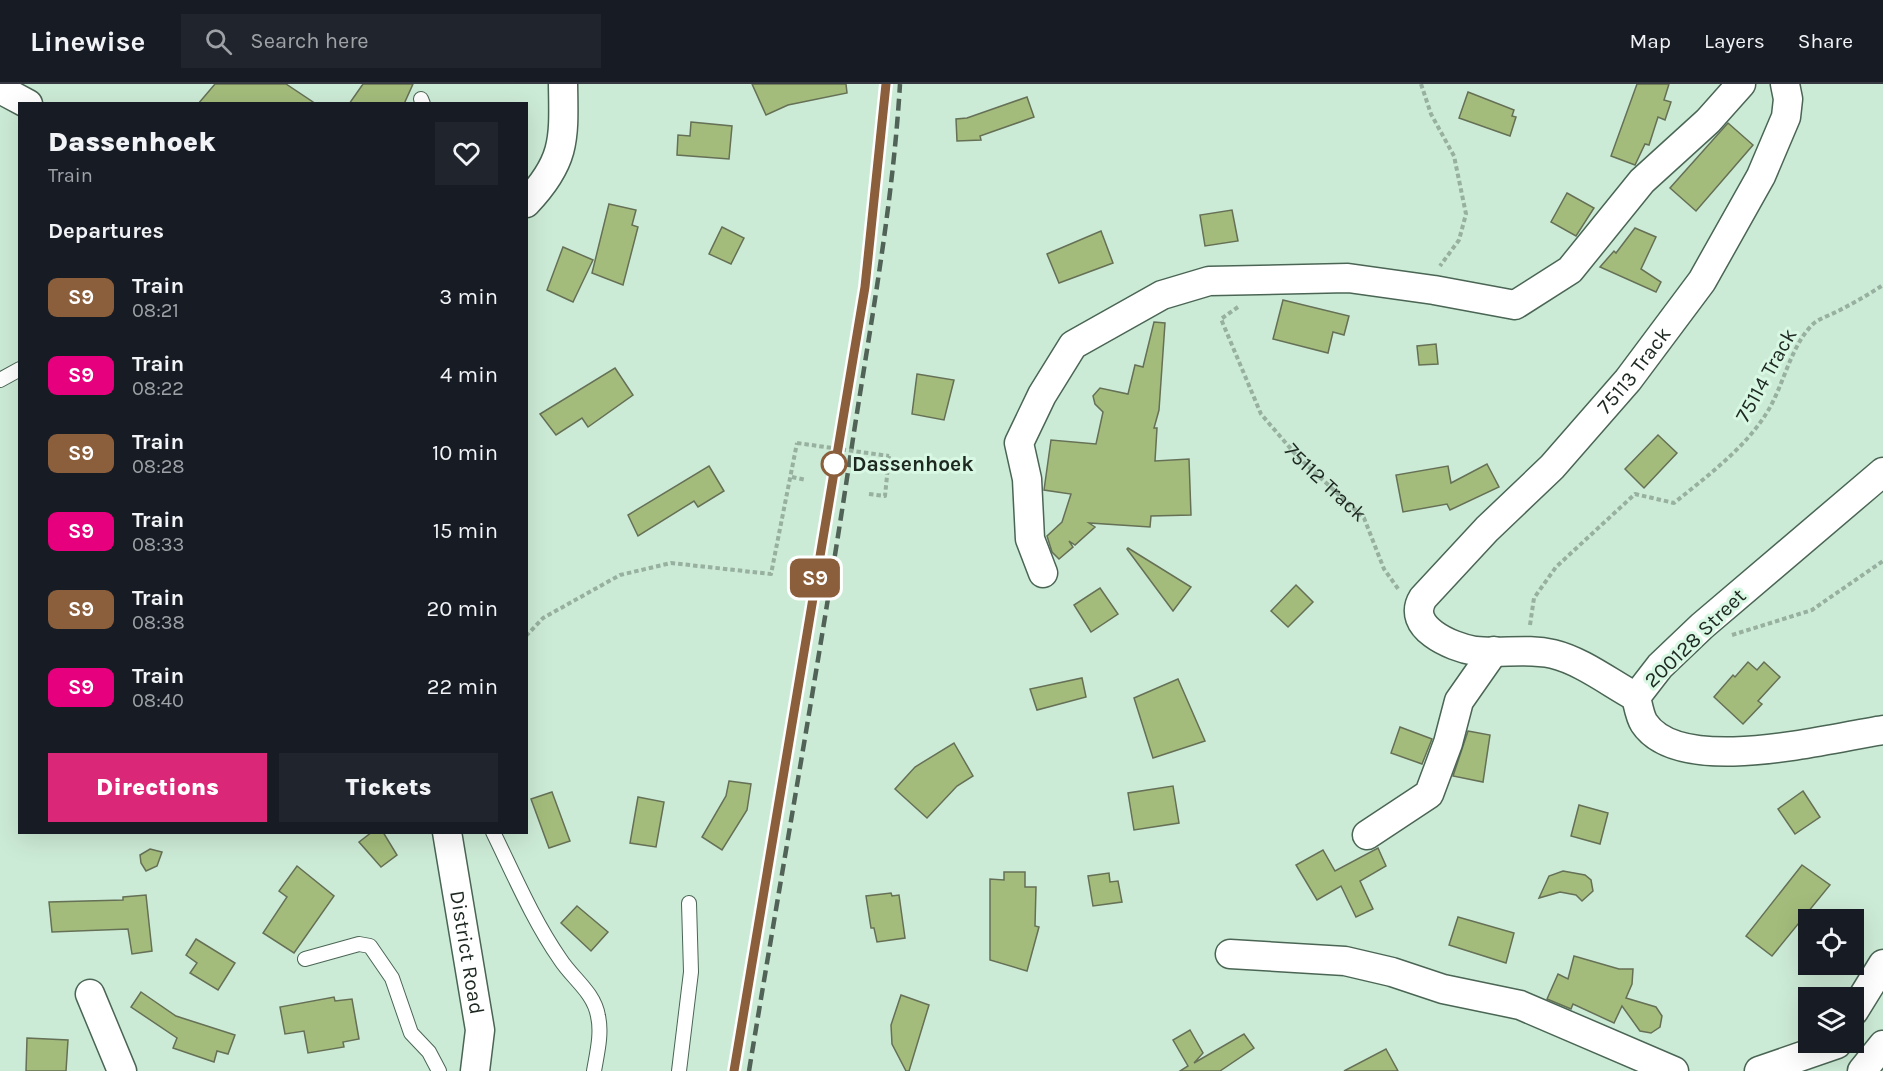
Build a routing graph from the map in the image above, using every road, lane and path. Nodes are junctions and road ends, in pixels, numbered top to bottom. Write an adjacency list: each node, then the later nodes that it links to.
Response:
1 (563, 84): 7 (street)
2 (1422, 84): 8 (path)
3 (1741, 84): 18 (street)
4 (1785, 84): 19 (street, 75113 Track)
5 (0, 89): 6 (street)
6 (24, 102)
7 (528, 201)
8 (1434, 274)
9 (1883, 285): 22 (path, 75114 Track)
10 (1239, 306): 19 (path, 75112 Track)
11 (18, 370): 12 (lane)
12 (0, 380)
13 (1883, 471): 21 (street, 200128 Street)
14 (792, 477): 15 (path); 16 (path, bridge); 20 (path)
15 (806, 480)
16 (869, 494)
17 (1883, 561): 21 (path)
18 (1043, 573)
19 (1418, 617): 23 (street)
20 (528, 634)
21 (1687, 643): 24 (street, 200128 Street)
22 (1528, 650): 23 (street); 24 (street)
23 (1494, 651): 28 (street)
24 (1636, 697): 25 (street, 200128 Street)
25 (1883, 730)
26 (447, 834): 40 (street, District Road)
27 (494, 834): 41 (lane)
28 (1367, 835)
29 (689, 903): 42 (lane)
30 (1230, 954): 43 (street)
31 (305, 959): 39 (lane)
32 (1883, 964): 34 (street)
33 (90, 993): 38 (street)
34 (1864, 995)
35 (1883, 1045): 46 (street)
36 (1809, 1053): 44 (street)
37 (1832, 1053): 45 (street)
38 (122, 1071)
39 (439, 1071)
40 (475, 1071)
41 (594, 1071)
42 (679, 1071)
43 (1674, 1071)
44 (1759, 1071)
45 (1824, 1071)
46 (1862, 1071)

